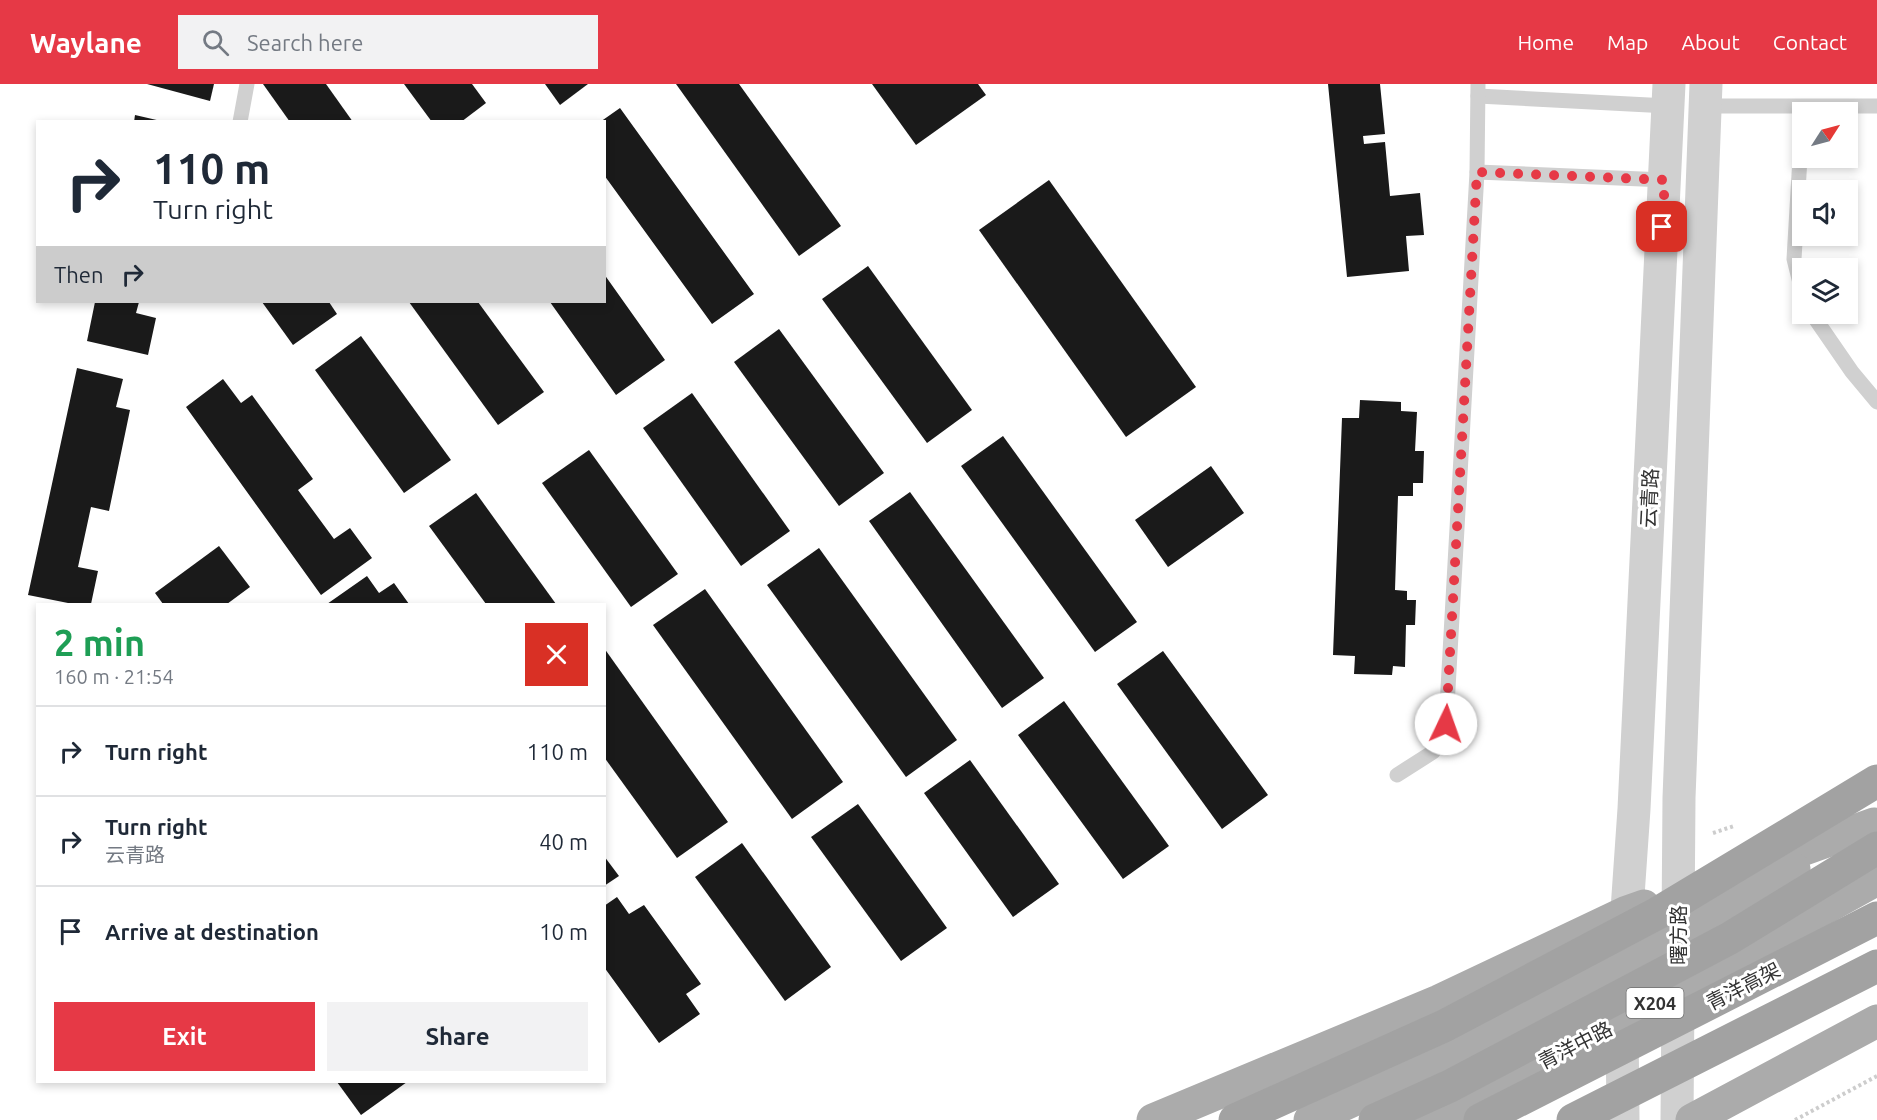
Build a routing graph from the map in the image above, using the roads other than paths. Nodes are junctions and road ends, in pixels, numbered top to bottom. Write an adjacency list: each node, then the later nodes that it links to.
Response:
1 (247, 84): 8 (lane)
2 (1478, 90): 3 (lane); 10 (lane)
3 (1669, 95): 11 (street, 云青路)
4 (1705, 95): 5 (lane); 19 (street, 云青路)
5 (1792, 106)
6 (1858, 106): 7 (lane)
7 (1877, 106)
8 (240, 120)
9 (1799, 168): 12 (lane)
10 (1477, 172): 11 (lane); 15 (lane)
11 (1665, 180): 20 (street, 云青路)
12 (1794, 258)
13 (1819, 324): 14 (lane)
14 (1877, 402)
15 (1397, 775)
16 (1877, 782): 29 (highway, bridge)
17 (1876, 832): 19 (main road); 22 (main road); 31 (highway, bridge)
18 (1877, 879): 25 (main road, 青洋中路 / X204)
19 (1678, 894): 20 (main road); 22 (street, 曙方路)
20 (1628, 912): 23 (street); 28 (main road)
21 (1877, 918): 33 (highway, 青洋高架, bridge)
22 (1678, 934): 23 (main road); 25 (street, 曙方路)
23 (1623, 965): 26 (street); 30 (main road)
24 (1877, 966): 34 (highway, bridge)
25 (1678, 990): 26 (main road, 青洋中路 / X204); 36 (street, 曙方路)
26 (1622, 1021): 32 (main road, 青洋中路 / X204); 35 (street)
27 (1877, 1021): 37 (main road)
28 (1153, 1120)
29 (1235, 1120)
30 (1310, 1120)
31 (1376, 1120)
32 (1428, 1120)
33 (1480, 1120)
34 (1573, 1120)
35 (1623, 1120)
36 (1677, 1120)
37 (1692, 1120)

